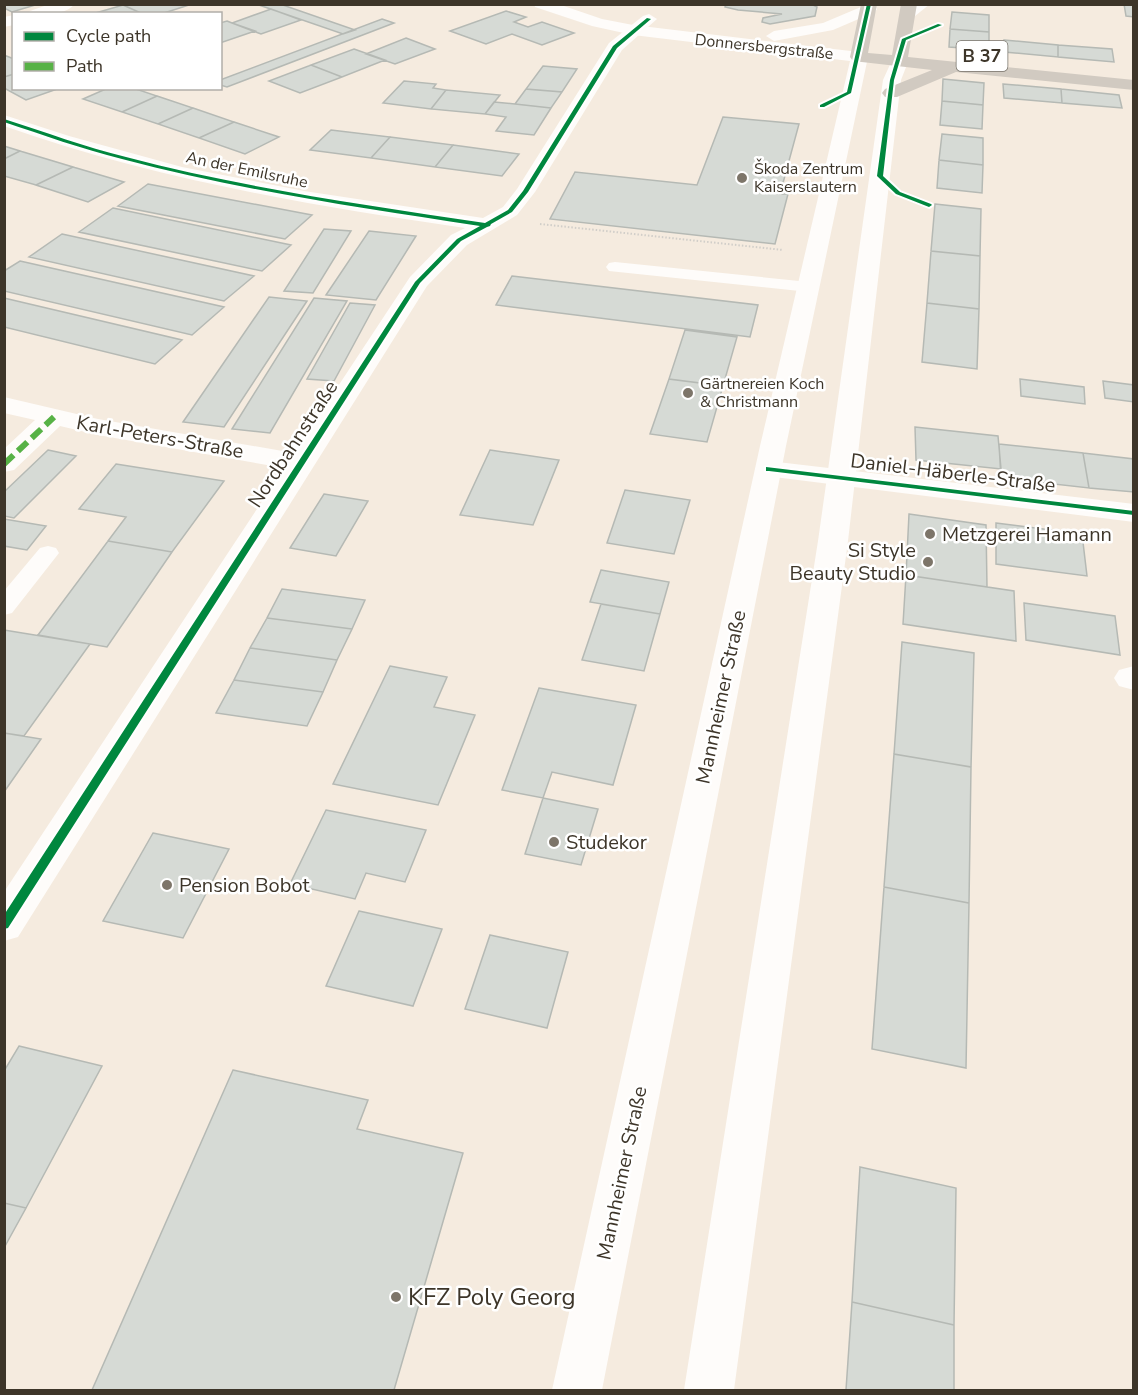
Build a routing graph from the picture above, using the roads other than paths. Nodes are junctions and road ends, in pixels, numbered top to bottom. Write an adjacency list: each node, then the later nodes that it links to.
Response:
1 (68, 4): 7 (main road)
2 (541, 4): 8 (main road, Donnersbergstraße)
3 (588, 4): 8 (main road, Donnersbergstraße)
4 (924, 4): 6 (lane)
5 (869, 7): 9 (main road); 10 (main road, Mannheimer Straße)
6 (907, 11): 11 (main road)
7 (42, 12)
8 (641, 25): 9 (main road, Donnersbergstraße); 18 (main road, Nordbahnstraße)
9 (770, 42): 10 (main road, Donnersbergstraße); 14 (main road)
10 (860, 51): 11 (main road, Donnersbergstraße); 14 (main road, Mannheimer Straße)
11 (900, 55): 12 (main road, Donnersbergstraße / B 37); 13 (main road, Donnersbergstraße / B 37); 16 (main road)
12 (970, 69): 15 (main road, Donnersbergstraße / B 37); 16 (main road)
13 (1134, 70)
14 (852, 80): 20 (main road, Mannheimer Straße)
15 (1134, 85)
16 (891, 93): 26 (main road)
17 (4, 120): 18 (main road, An der Emilsruhe)
18 (488, 225): 23 (main road, Nordbahnstraße)
19 (615, 267): 20 (lane)
20 (809, 287): 25 (main road, Mannheimer Straße)
21 (4, 405): 22 (main road, Karl-Peters-Straße)
22 (54, 417): 23 (main road, Karl-Peters-Straße); 24 (main road, Karl-Peters-Straße)
23 (303, 463): 30 (main road, Nordbahnstraße)
24 (4, 464)
25 (769, 469): 26 (main road, Daniel-Häberle-Straße); 31 (main road, Mannheimer Straße)
26 (840, 477): 27 (main road, Daniel-Häberle-Straße); 32 (main road)
27 (1134, 513)
28 (48, 553): 29 (lane)
29 (4, 607)
30 (4, 925)
31 (576, 1390)
32 (710, 1390)

